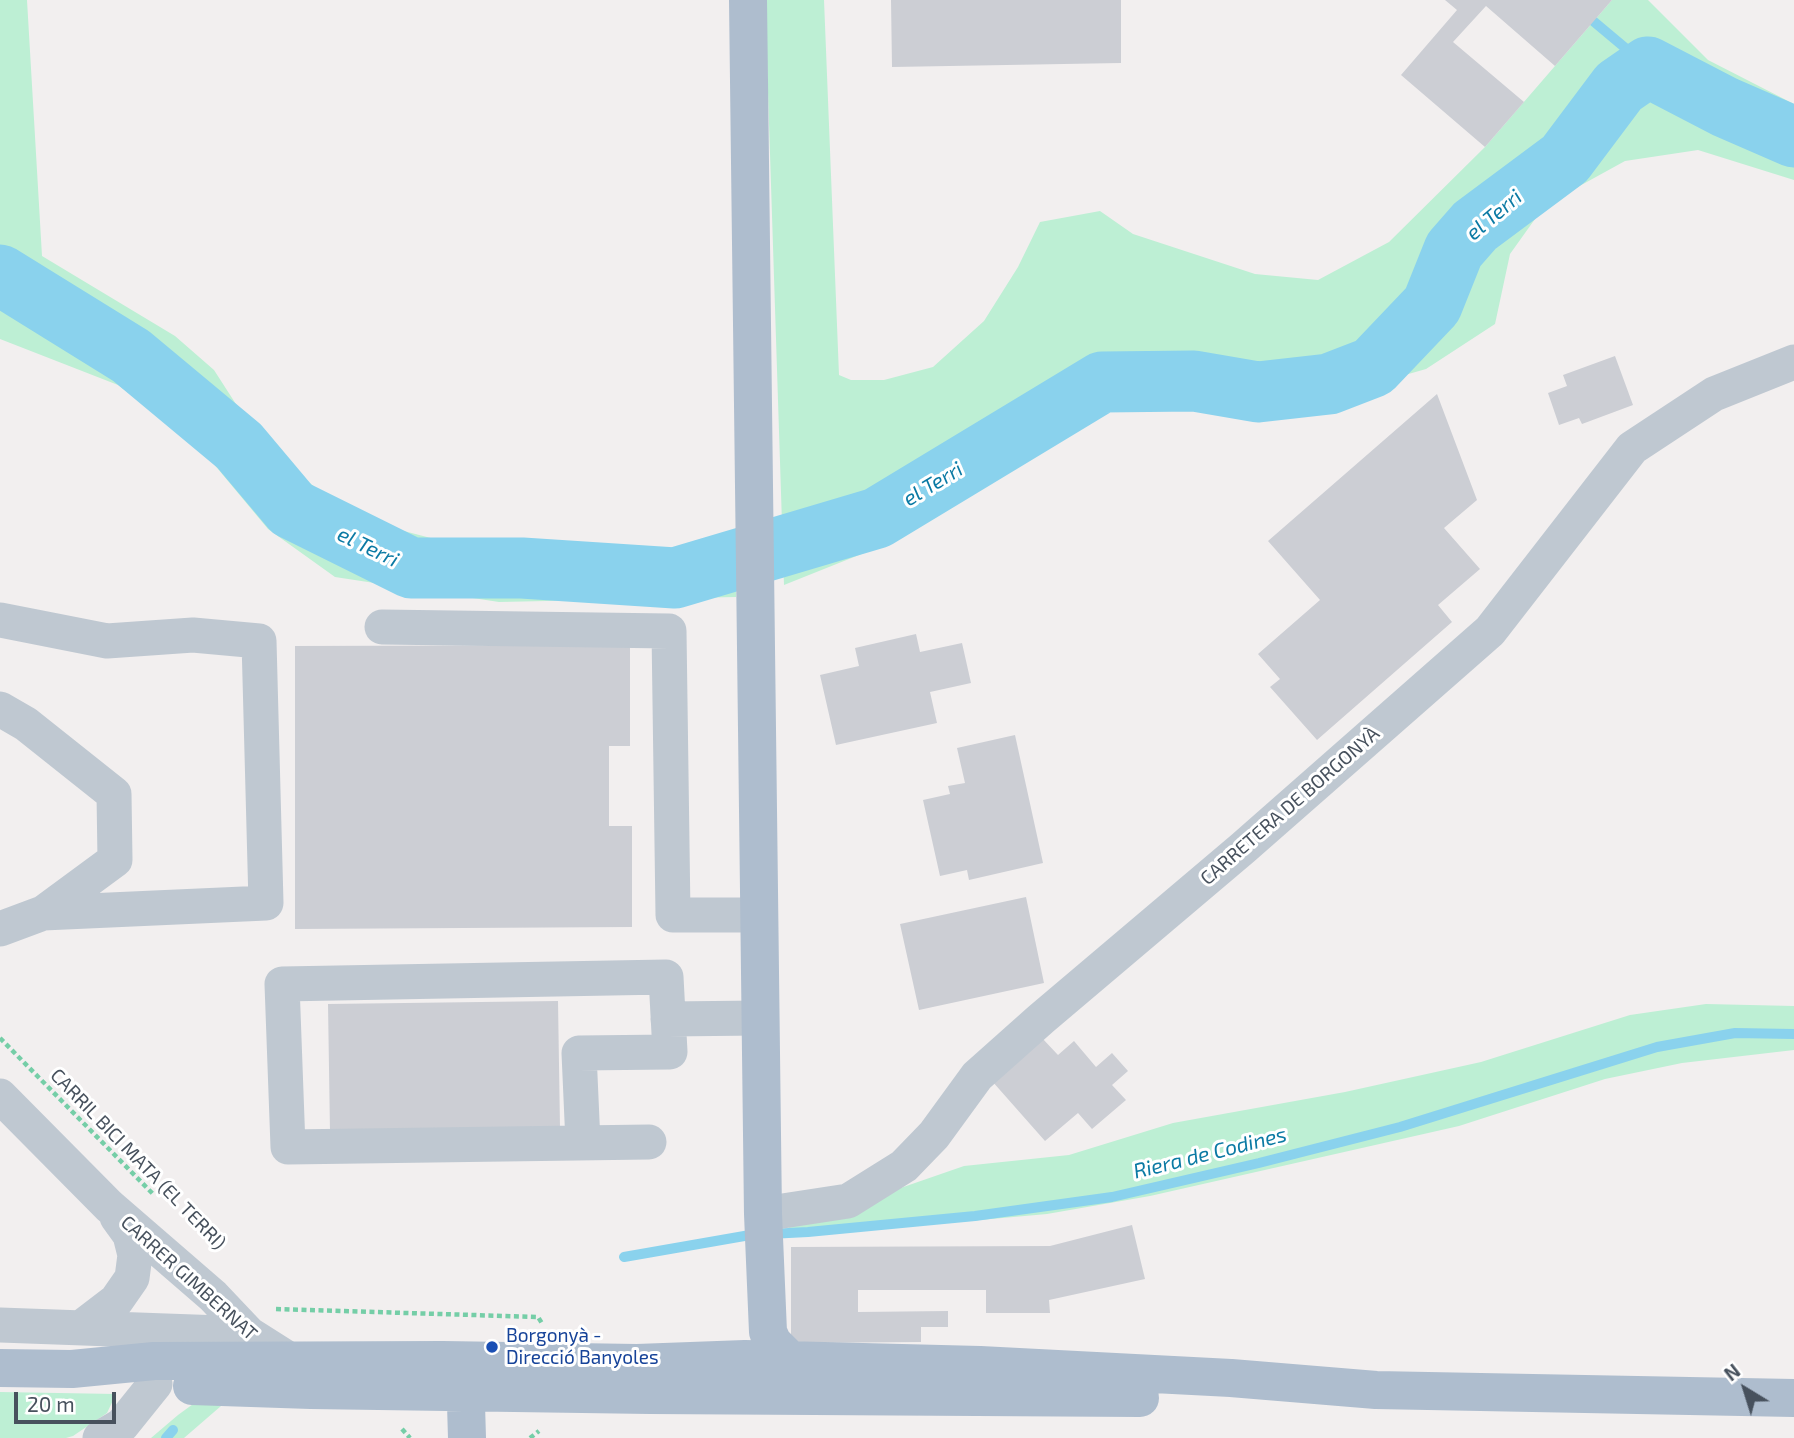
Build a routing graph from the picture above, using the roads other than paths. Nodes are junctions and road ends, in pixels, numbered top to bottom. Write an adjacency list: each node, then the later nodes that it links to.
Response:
1 (748, 0): 7 (main road)
2 (1794, 362): 15 (street, CARRETERA DE BORGONYÀ)
3 (0, 620): 6 (street)
4 (382, 627): 7 (street)
5 (0, 709): 6 (street)
6 (43, 914): 8 (street)
7 (759, 915): 9 (main road)
8 (0, 929)
9 (760, 1018): 10 (street); 15 (main road)
10 (668, 1019): 13 (street); 13 (street)
11 (0, 1096): 14 (street)
12 (649, 1142): 13 (street)
13 (583, 1143)
14 (109, 1206): 16 (street, CARRER GIMBERNAT); 18 (street, CARRER GIMBERNAT)
15 (763, 1214): 19 (main road)
16 (257, 1321): 18 (street); 20 (street, CARRER GIMBERNAT)
17 (0, 1325): 18 (street)
18 (82, 1326)
19 (767, 1353): 21 (main road); 25 (main road); 26 (main road); 27 (main road)
20 (290, 1360): 21 (main road); 23 (main road); 29 (main road)
21 (636, 1363): 29 (main road)
22 (0, 1368): 23 (main road)
23 (72, 1369): 24 (main road)
24 (155, 1384): 29 (main road); 30 (street)
25 (1376, 1390): 27 (main road); 28 (main road)
26 (582, 1393): 27 (main road); 29 (main road)
27 (1035, 1398)
28 (1794, 1398)
29 (467, 1417)
30 (100, 1438)

